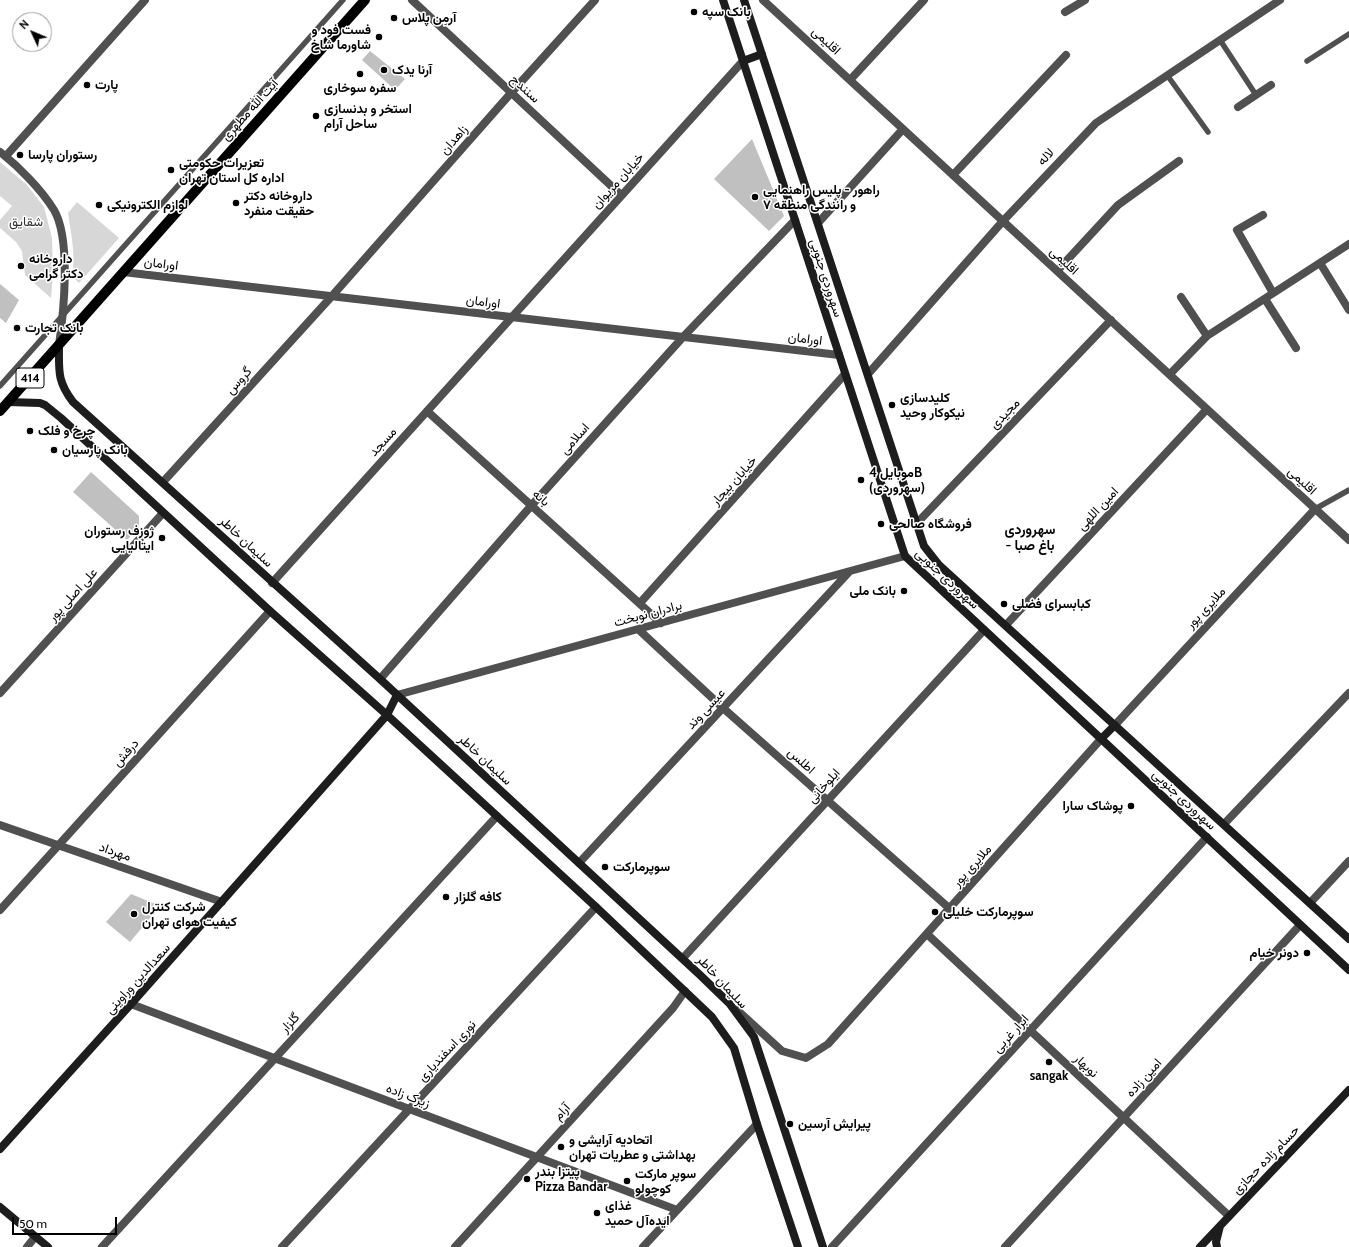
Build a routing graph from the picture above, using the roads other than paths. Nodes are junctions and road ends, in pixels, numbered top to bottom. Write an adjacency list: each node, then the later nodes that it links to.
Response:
1 (145, 0): 27 (street)
2 (343, 0): 44 (lane)
3 (365, 0): 38 (main road, آیت الله مطهری / 414)
4 (412, 0): 22 (street, سنندج)
5 (595, 0): 22 (street, زاهدان)
6 (722, 0): 17 (main road, سهروردی جنوبی)
7 (744, 0): 15 (main road, سهروردی جنوبی)
8 (763, 0): 20 (street, اقلیمی)
9 (924, 0): 20 (street)
10 (1085, 0): 12 (street)
11 (1280, 0): 14 (street, لاله)
12 (1065, 12)
13 (1349, 34): 18 (lane)
14 (1220, 40): 19 (street, لاله); 23 (lane)
15 (762, 54): 17 (main road); 34 (main road, سهروردی جنوبی)
16 (1066, 55): 29 (street)
17 (743, 61): 30 (street, خیابان مریوان); 32 (main road, سهروردی جنوبی)
18 (1306, 61)
19 (1168, 75): 26 (lane); 33 (street, لاله)
20 (850, 80): 25 (street, اقلیمی)
21 (1271, 84): 23 (street)
22 (511, 93): 30 (street, سنندج); 40 (street, زاهدان)
23 (1256, 95): 24 (street)
24 (1238, 106)
25 (903, 129): 29 (street, اقلیمی); 34 (street)
26 (1208, 132)
27 (3, 154): 44 (street)
28 (1179, 161): 37 (street)
29 (953, 174): 33 (street, اقلیمی)
30 (621, 195): 45 (street, خیابان مریوان)
31 (1263, 215): 39 (street)
32 (795, 220): 48 (street, اسلامی); 51 (main road, سهروردی جنوبی)
33 (1003, 220): 37 (street, اقلیمی); 53 (street, لاله)
34 (818, 223): 53 (main road, سهروردی جنوبی)
35 (1349, 244): 36 (street)
36 (1320, 263): 39 (street); 43 (street)
37 (1057, 271): 46 (street, اقلیمی)
38 (123, 272): 40 (street, اورامان); 49 (main road, آیت الله مطهری / 414)
39 (1273, 294): 42 (street)
40 (332, 296): 45 (street, اورامان); 60 (street, گروس)
41 (1181, 297): 47 (street)
42 (1265, 299): 47 (street); 50 (street)
43 (1349, 310)
44 (64, 313): 49 (street); 55 (lane)
45 (512, 317): 48 (street, اورامان); 59 (street, مسجد)
46 (1111, 320): 54 (street, اقلیمی); 65 (street, مجیدی)
47 (1207, 336): 54 (street)
48 (683, 337): 51 (street, اورامان); 62 (street, اسلامی)
49 (59, 345): 56 (main road, 414); 60 (main road, سلیمان خاطر)
50 (1296, 348)
51 (839, 355): 52 (main road, سهروردی جنوبی)
52 (845, 374): 67 (main road, سهروردی جنوبی); 70 (street, خیابان بیجار)
53 (868, 374): 65 (main road, سهروردی جنوبی)
54 (1170, 374): 57 (street, اقلیمی)
55 (0, 386)
56 (8, 402): 58 (main road, 414); 64 (main road)
57 (1207, 409): 63 (street, اقلیمی); 73 (street, امین اللهی)
58 (0, 411)
59 (426, 411): 62 (street, بانه); 69 (street, مسجد)
60 (163, 482): 69 (main road, سلیمان خاطر)
61 (1349, 490): 63 (lane)
62 (531, 506): 70 (street, بانه); 76 (street, اسلامی)
63 (1315, 509): 66 (street, اقلیمی); 82 (street, ملایری پور)
64 (163, 513): 71 (main road); 77 (street, علی اصلی پور)
65 (917, 523): 73 (main road, سهروردی جنوبی)
66 (1349, 540)
67 (905, 556): 68 (street, برادران نوبخت); 75 (main road, سهروردی جنوبی)
68 (850, 571): 72 (street, برادران نوبخت); 80 (street, عیسی وند)
69 (272, 583): 76 (main road, سلیمان خاطر)
70 (640, 603): 72 (street, بانه)
71 (270, 611): 81 (main road); 89 (street, درفش)
72 (661, 623): 74 (street, برادران نوبخت)
73 (1006, 625): 82 (main road, سهروردی جنوبی)
74 (638, 629): 79 (street, برادران نوبخت); 80 (street, اطلس)
75 (984, 630): 83 (main road, سهروردی جنوبی); 84 (street, ایلوخانی)
76 (380, 679): 79 (main road, سلیمان خاطر)
77 (0, 693)
78 (1349, 693): 86 (street)
79 (397, 695): 81 (main road, سعدالدین وراوینی); 91 (main road, سلیمان خاطر)
80 (724, 708): 84 (street, اطلس); 91 (street, عیسی وند)
81 (387, 715): 85 (main road); 92 (main road, سعدالدین وراوینی)
82 (1115, 725): 83 (main road); 86 (main road, سهروردی جنوبی)
83 (1101, 739): 88 (main road, سهروردی جنوبی); 95 (street, ملایری پور)
84 (827, 800): 95 (street, اطلس); 100 (street, ایلوخانی)
85 (497, 816): 94 (main road); 106 (street, گلزار)
86 (1224, 824): 93 (main road, سهروردی جنوبی)
87 (0, 825): 89 (street, مهرداد)
88 (1207, 837): 97 (main road, سهروردی جنوبی); 105 (street, ابرار غربی)
89 (59, 845): 92 (street, مهرداد); 96 (street, درفش)
90 (1349, 862): 93 (street)
91 (579, 863): 100 (main road, سلیمان خاطر)
92 (222, 902): 104 (main road, سعدالدین وراوینی)
93 (1310, 903): 99 (main road, سهروردی جنوبی)
94 (596, 907): 102 (main road); 108 (street, نوری اسفندیاری)
95 (949, 908): 98 (street, ملایری پور)
96 (0, 910)
97 (1300, 924): 101 (main road, سهروردی جنوبی); 109 (street, امین زاده)
98 (927, 934): 103 (street, ملایری پور); 105 (street, نوبهار)
99 (1349, 939)
100 (683, 958): 103 (main road, سلیمان خاطر)
101 (1349, 970)
102 (685, 991): 110 (main road); 112 (street, آرام)
103 (729, 1003): 125 (main road, سلیمان خاطر)
104 (131, 1004): 106 (street, زیرک زاده); 111 (main road, سعدالدین وراوینی)
105 (1030, 1030): 109 (street, نوبهار); 126 (street, ابرار غربی)
106 (275, 1058): 108 (street, زیرک زاده); 120 (street, گلزار)
107 (1349, 1090): 115 (main road, حسام زاده حجازی)
108 (409, 1109): 112 (street, زیرک زاده); 121 (street, نوری اسفندیاری)
109 (1124, 1118): 115 (street, نوبهار); 127 (street, امین زاده)
110 (757, 1124): 114 (street); 124 (main road)
111 (0, 1149)
112 (537, 1157): 114 (street, زیرک زاده); 122 (street, آرام)
113 (0, 1207): 117 (main road)
114 (677, 1210): 123 (street)
115 (1229, 1216): 116 (main road, حسام زاده حجازی)
116 (1220, 1225): 128 (main road, حسام زاده حجازی); 129 (main road)
117 (36, 1237): 118 (street); 119 (main road)
118 (27, 1247)
119 (48, 1247)
120 (102, 1247)
121 (282, 1247)
122 (455, 1247)
123 (643, 1247)
124 (798, 1247)
125 (822, 1247)
126 (832, 1247)
127 (1005, 1247)
128 (1200, 1247)
129 (1217, 1247)

